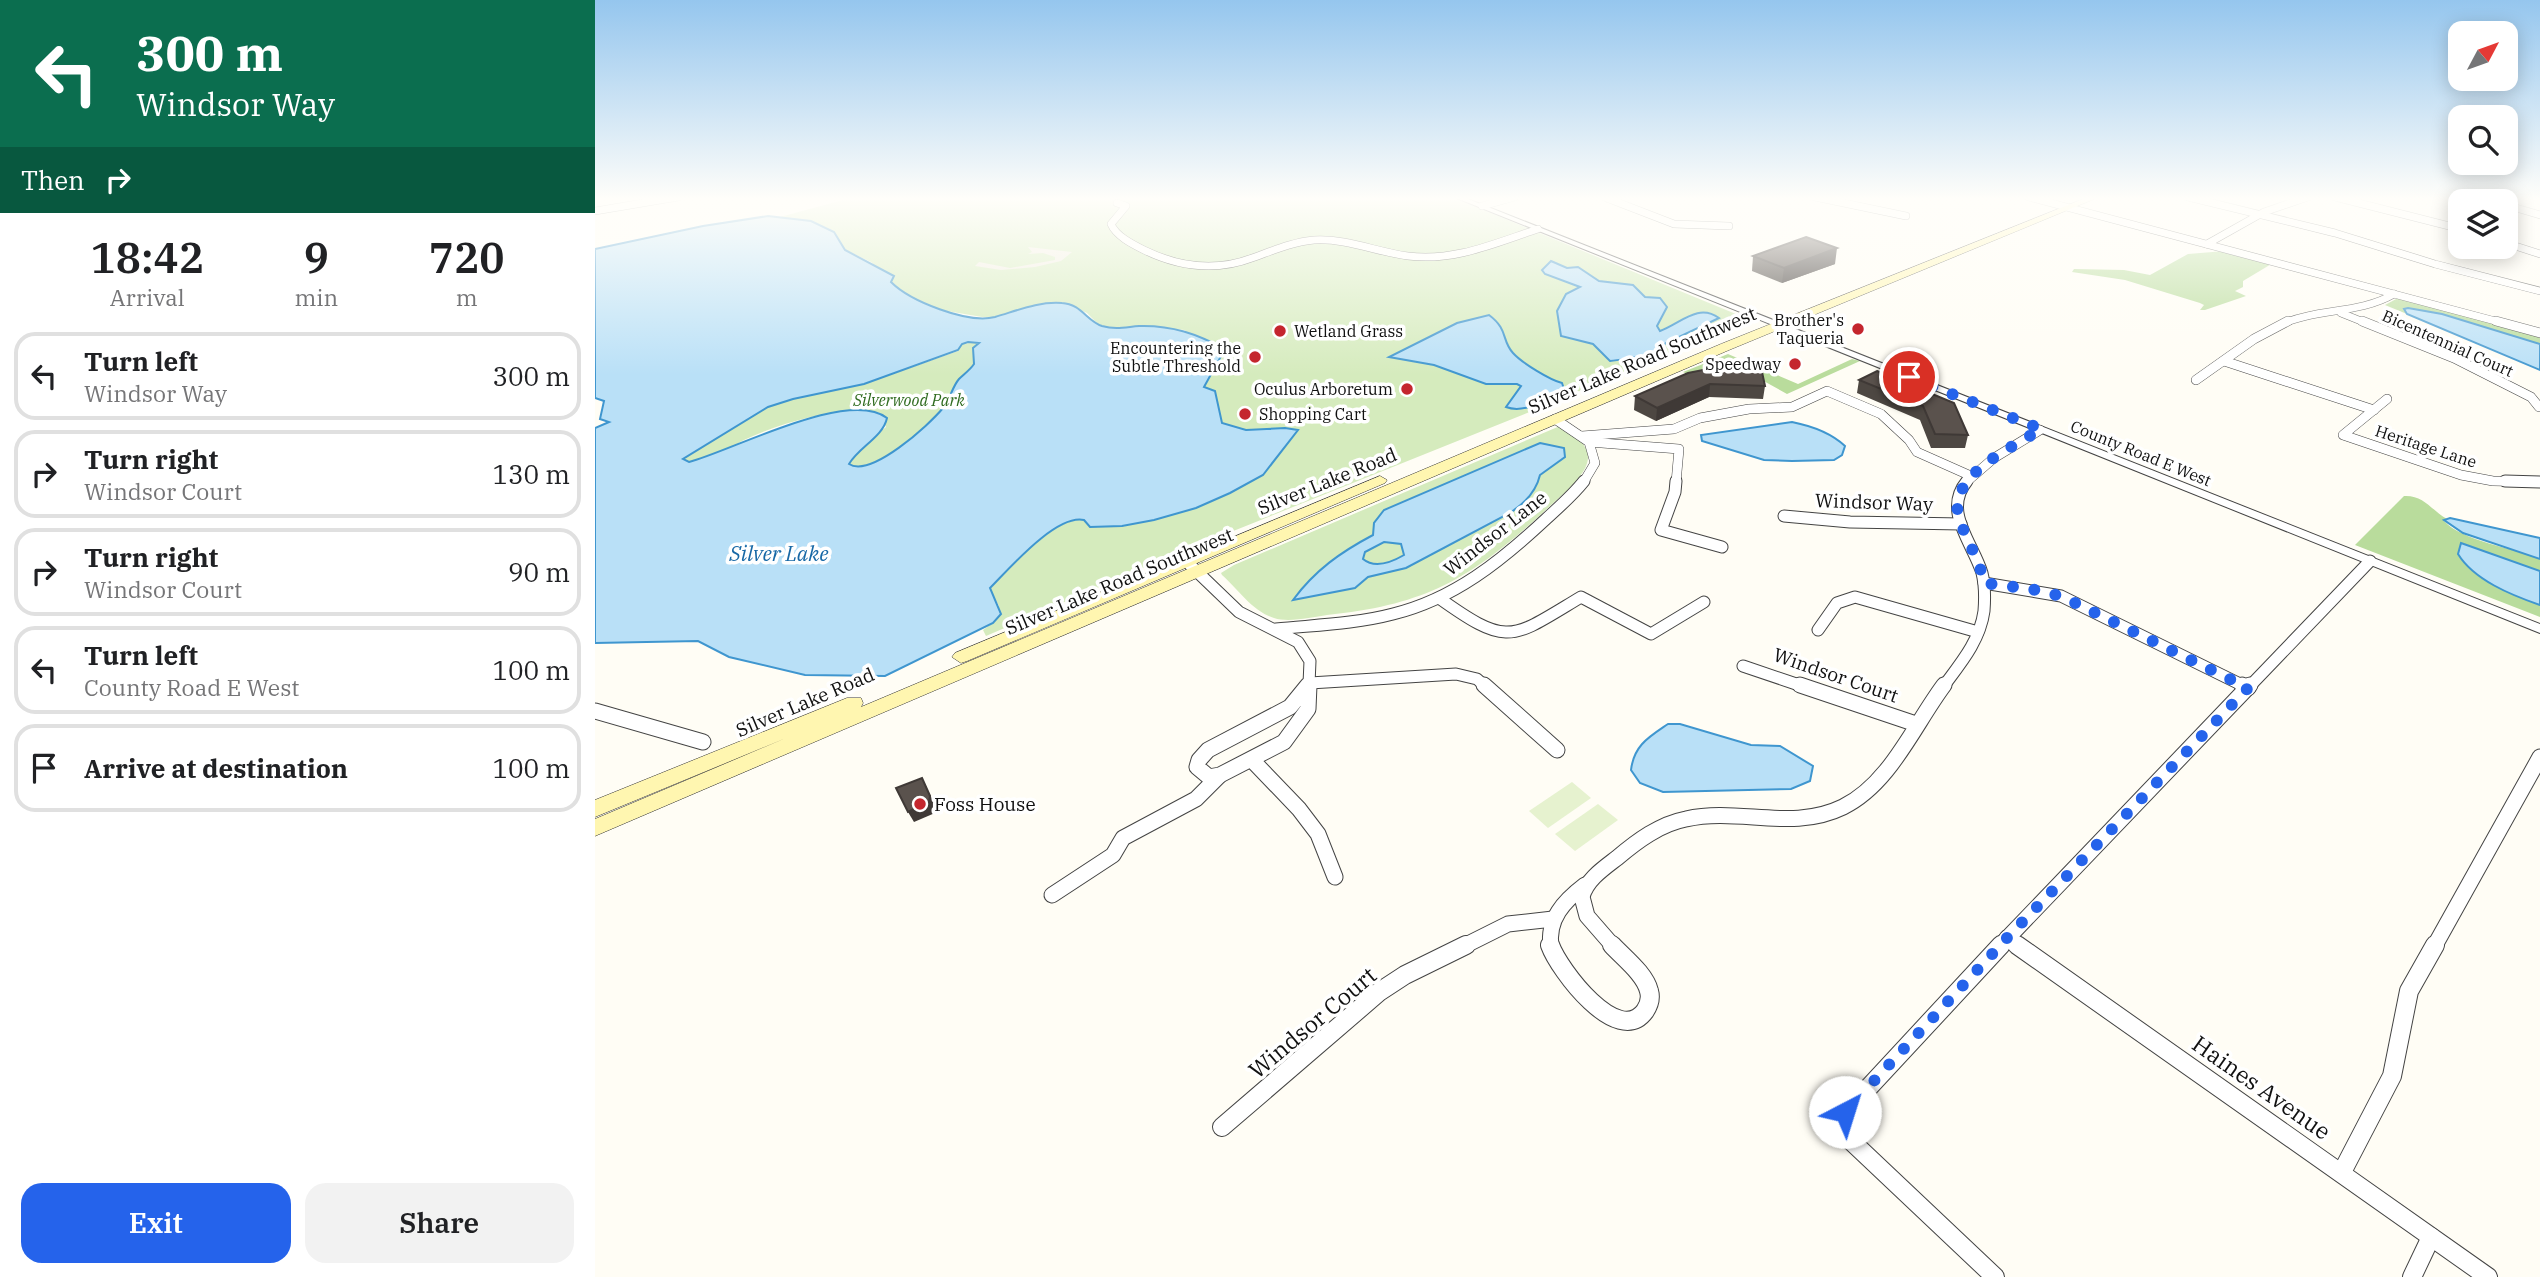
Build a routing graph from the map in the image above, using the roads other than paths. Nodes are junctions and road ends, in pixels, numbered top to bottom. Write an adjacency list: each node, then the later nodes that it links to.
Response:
1 (1162, 257): 2 (street)
2 (1252, 257)
3 (1606, 257): 10 (street, County Road E West)
4 (1935, 257): 10 (main road, Silver Lake Road)
5 (2254, 257): 8 (street)
6 (2413, 257): 7 (street)
7 (2540, 291)
8 (2394, 294): 9 (street); 11 (street)
9 (2341, 313): 12 (street); 15 (street, Bicentennial Court)
10 (1771, 323): 17 (main road, Silver Lake Road Southwest); 18 (street, County Road E West); 26 (main road, Silver Lake Road)
11 (2540, 333)
12 (2224, 361): 13 (street); 16 (street, Heritage Lane)
13 (2196, 380)
14 (2387, 399): 16 (street, Heritage Lane)
15 (2539, 407)
16 (2374, 410): 21 (street, Heritage Lane)
17 (1555, 419): 19 (street); 26 (main road, Silver Lake Road Southwest)
18 (2041, 429): 20 (street); 25 (street, County Road E West)
19 (1586, 439): 20 (street); 24 (street); 28 (street, Windsor Lane)
20 (1971, 476): 23 (street, Windsor Court)
21 (2540, 482)
22 (1784, 516): 23 (street, Windsor Way)
23 (1961, 524): 27 (street, Windsor Court)
24 (1722, 547)
25 (2370, 561): 31 (street, County Road E West); 36 (street)
26 (1191, 566): 30 (street); 44 (main road, Silver Lake Road); 45 (main road, Silver Lake Road Southwest)
27 (1984, 583): 33 (street, Windsor Court); 36 (street)
28 (1439, 598): 29 (street); 30 (street, Windsor Lane)
29 (1705, 602)
30 (1276, 629): 35 (street)
31 (2540, 629)
32 (1818, 630): 33 (street, Windsor Court)
33 (1978, 632): 38 (street, Windsor Court)
34 (1743, 666): 38 (street, Windsor Court)
35 (1310, 683): 40 (street); 42 (street); 43 (street)
36 (2248, 688): 50 (street)
37 (595, 711): 39 (street)
38 (1916, 724): 47 (street, Windsor Court)
39 (703, 742)
40 (1557, 750)
41 (2540, 757): 52 (street)
42 (1252, 760): 43 (street); 46 (street)
43 (1220, 775): 48 (street)
44 (595, 810)
45 (595, 828)
46 (1335, 877)
47 (1585, 885): 49 (street, Windsor Court); 49 (street)
48 (1052, 895)
49 (1553, 919): 51 (street, Windsor Court)
50 (2007, 938): 52 (street, Haines Avenue); 54 (street)
51 (1222, 1127)
52 (2342, 1172): 53 (street, Haines Avenue)
53 (2431, 1237): 55 (street); 56 (street, Haines Avenue)
54 (1996, 1277)
55 (2412, 1277)
56 (2488, 1277)

